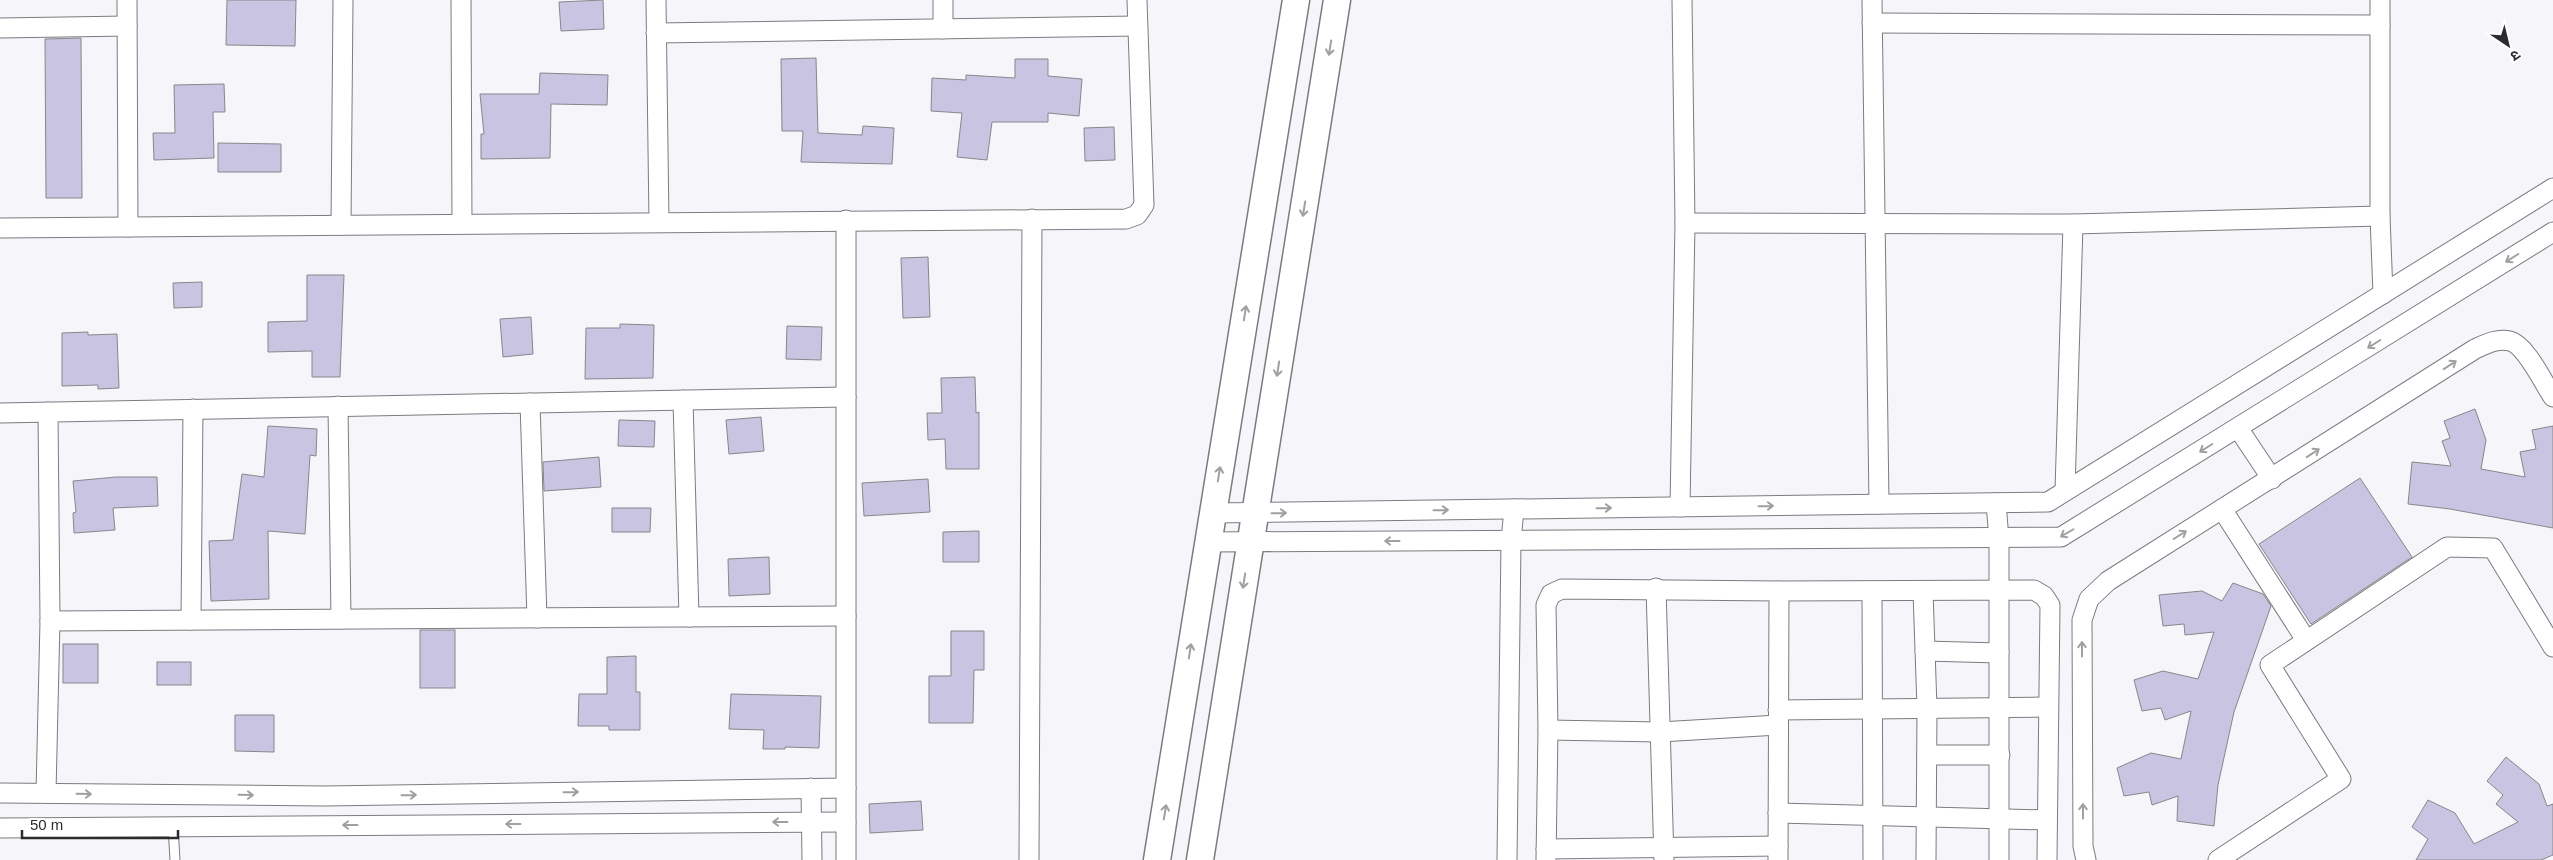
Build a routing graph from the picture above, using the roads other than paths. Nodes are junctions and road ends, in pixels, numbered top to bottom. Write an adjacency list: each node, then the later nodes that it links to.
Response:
1 (127, 0): 14 (street)
2 (343, 0): 28 (street)
3 (461, 0): 26 (street)
4 (656, 0): 18 (street)
5 (943, 0): 17 (street)
6 (1137, 0): 15 (street)
7 (1296, 0): 49 (street, one-way to 7)
8 (1338, 0): 50 (street, one-way to 50)
9 (1682, 0): 24 (street)
10 (1872, 0): 12 (street)
11 (2380, 0): 13 (street)
12 (1872, 23): 13 (street); 25 (street)
13 (2380, 25): 20 (street)
14 (127, 26): 16 (street); 29 (street)
15 (1137, 26): 17 (street); 21 (street)
16 (0, 28)
17 (943, 29): 18 (street)
18 (656, 33): 23 (street)
19 (2553, 188): 32 (street)
20 (2380, 216): 27 (street); 32 (street)
21 (1032, 219): 22 (street); 100 (street)
22 (846, 220): 23 (street); 33 (street)
23 (659, 222): 26 (street)
24 (1685, 222): 25 (street); 46 (street)
25 (1874, 222): 27 (street); 45 (street)
26 (462, 223): 28 (street)
27 (2073, 224): 43 (street)
28 (341, 225): 29 (street)
29 (128, 227): 30 (street)
30 (0, 228)
31 (2553, 232): 41 (street, one-way to 41)
32 (2383, 294): 43 (street)
33 (846, 397): 35 (street); 60 (street)
34 (2553, 398): 42 (street, one-way to 34)
35 (683, 400): 36 (street); 61 (street)
36 (530, 403): 37 (street); 62 (street)
37 (338, 406): 38 (street); 63 (street)
38 (193, 409): 39 (street); 64 (street)
39 (48, 412): 40 (street); 65 (street)
40 (0, 413)
41 (2238, 428): 42 (street); 51 (street, one-way to 51)
42 (2272, 479): 48 (street)
43 (2065, 491): 44 (street)
44 (1996, 503): 45 (street); 51 (street)
45 (1879, 504): 46 (street, one-way to 45)
46 (1680, 507): 47 (street, one-way to 46)
47 (1514, 509): 50 (street, one-way to 47); 53 (street)
48 (2222, 509): 66 (street); 108 (street, one-way to 48)
49 (1212, 513): 50 (street); 54 (street)
50 (1255, 513): 52 (street)
51 (1999, 539): 53 (street); 56 (street)
52 (1250, 541): 53 (street, one-way to 52); 54 (street); 102 (street, one-way to 102)
53 (1511, 541): 103 (street)
54 (1208, 542): 101 (street, one-way to 54)
55 (1656, 588): 57 (street); 75 (street); 76 (street)
56 (1998, 590): 59 (street); 69 (street); 71 (street)
57 (1778, 591): 58 (street); 74 (street)
58 (1872, 591): 59 (street); 73 (street)
59 (1923, 591): 68 (street)
60 (846, 616): 61 (street); 80 (street)
61 (689, 617): 62 (street)
62 (537, 618): 63 (street)
63 (341, 619): 64 (street)
64 (191, 620): 65 (street)
65 (50, 621): 82 (street)
66 (2306, 640): 67 (street); 109 (street)
67 (2553, 647)
68 (1924, 651): 69 (street); 72 (street)
69 (1999, 654): 70 (street)
70 (2000, 707): 71 (street); 72 (street); 77 (street)
71 (2048, 707): 88 (street)
72 (1927, 708): 73 (street); 78 (street)
73 (1872, 709): 74 (street); 85 (street)
74 (1778, 718): 76 (street); 84 (street)
75 (1548, 730): 76 (street); 95 (street)
76 (1660, 732): 96 (street)
77 (2000, 755): 78 (street); 87 (street)
78 (1927, 756): 86 (street)
79 (811, 788): 80 (street); 83 (street, one-way to 79); 89 (street)
80 (846, 788): 90 (street)
81 (0, 792): 82 (street)
82 (46, 793): 83 (street, one-way to 83)
83 (133, 794): 91 (street)
84 (1778, 813): 85 (street); 94 (street)
85 (1872, 816): 86 (street); 104 (street)
86 (1926, 817): 87 (street); 105 (street)
87 (2000, 819): 88 (street); 106 (street)
88 (2047, 820): 107 (street)
89 (812, 822): 90 (street); 92 (street, one-way to 92); 98 (street)
90 (846, 822): 99 (street)
91 (132, 826): 92 (street); 93 (street)
92 (172, 826): 97 (lane)
93 (0, 828)
94 (1778, 853): 96 (street)
95 (1546, 854): 96 (street)
96 (1664, 854)
97 (175, 860)
98 (812, 860)
99 (846, 860)
100 (1029, 860)
101 (1157, 860)
102 (1200, 860)
103 (1507, 860)
104 (1873, 860)
105 (1926, 860)
106 (1999, 860)
107 (2047, 860)
108 (2086, 860)
109 (2218, 860)

